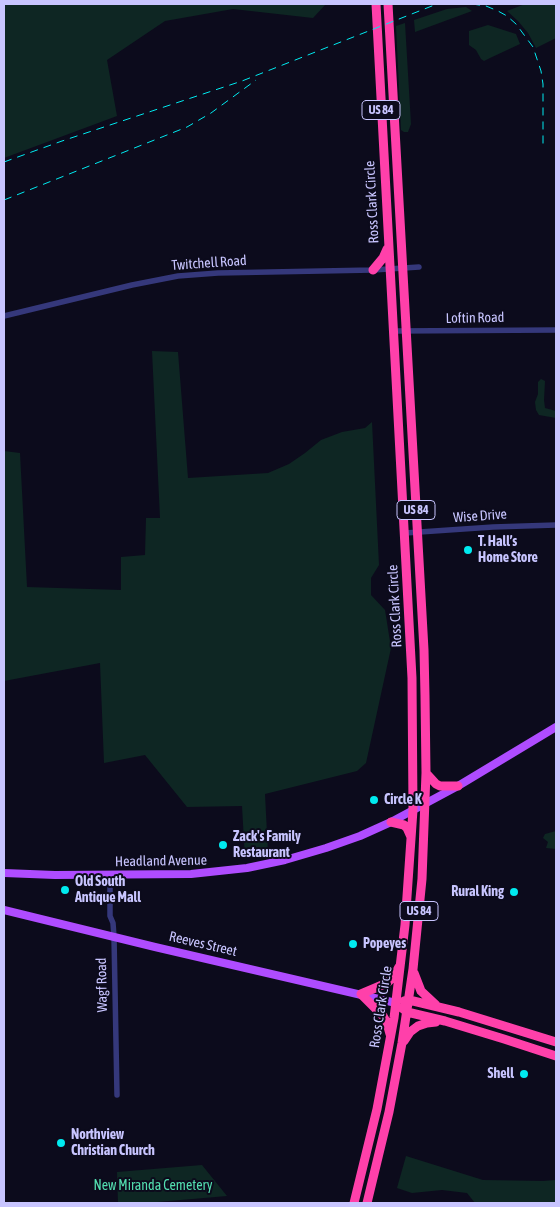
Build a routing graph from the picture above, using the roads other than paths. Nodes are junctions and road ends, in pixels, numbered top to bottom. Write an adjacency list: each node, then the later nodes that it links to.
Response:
1 (388, 5): 5 (highway, Ross Clark Circle / US 84)
2 (376, 8): 3 (highway, Ross Clark Circle / US 84)
3 (388, 244): 6 (highway); 7 (highway, Ross Clark Circle / US 84)
4 (419, 267): 5 (street, Twitchell Road)
5 (402, 268): 7 (street, Twitchell Road); 11 (highway, Ross Clark Circle / US 84)
6 (373, 270): 7 (street, Twitchell Road); 8 (street, Twitchell Road)
7 (390, 270): 10 (highway, Ross Clark Circle / US 84)
8 (4, 316)
9 (556, 330): 11 (street, Loftin Road)
10 (393, 331): 11 (street, Loftin Road); 14 (highway, Ross Clark Circle / US 84)
11 (406, 331): 13 (highway, Ross Clark Circle / US 84)
12 (556, 525): 13 (street, Wise Drive)
13 (417, 532): 14 (street, Wise Drive); 16 (highway, Ross Clark Circle / US 84)
14 (405, 533): 19 (highway, Ross Clark Circle / US 84)
15 (556, 727): 17 (main road, Headland Avenue)
16 (426, 774): 17 (highway); 18 (highway, Ross Clark Circle / US 84)
17 (458, 786): 18 (main road, Headland Avenue)
18 (426, 804): 19 (main road, Headland Avenue); 27 (highway, Ross Clark Circle / US 84)
19 (413, 810): 20 (main road, Headland Avenue); 21 (highway, Ross Clark Circle / US 84)
20 (391, 822): 21 (highway); 23 (main road, Headland Avenue)
21 (412, 840): 26 (highway, Ross Clark Circle / US 84)
22 (4, 873): 23 (main road, Headland Avenue)
23 (110, 875): 25 (street, Wagf Road)
24 (4, 910): 25 (main road, Reeves Street)
25 (114, 937): 28 (main road, Reeves Street); 38 (street, Wagf Road)
26 (401, 963): 28 (highway); 30 (highway, Ross Clark Circle / US 84)
27 (413, 969): 29 (highway, Ross Clark Circle / US 84); 31 (highway)
28 (361, 994): 30 (main road, Reeves Street); 34 (highway)
29 (409, 1000): 30 (highway, Reeves Street); 31 (highway, Reeves Street); 32 (highway, Ross Clark Circle / US 84)
30 (396, 1003): 32 (highway, Reeves Street); 34 (highway, Ross Clark Circle / US 84)
31 (438, 1007): 35 (highway, Reeves Street)
32 (407, 1012): 33 (highway, Reeves Street); 36 (highway, Ross Clark Circle / US 84)
33 (445, 1021): 36 (highway); 37 (highway, Reeves Street)
34 (391, 1036): 39 (highway, Ross Clark Circle / US 84)
35 (556, 1042)
36 (402, 1043): 40 (highway, Ross Clark Circle / US 84)
37 (556, 1056)
38 (117, 1095)
39 (354, 1203)
40 (367, 1203)

